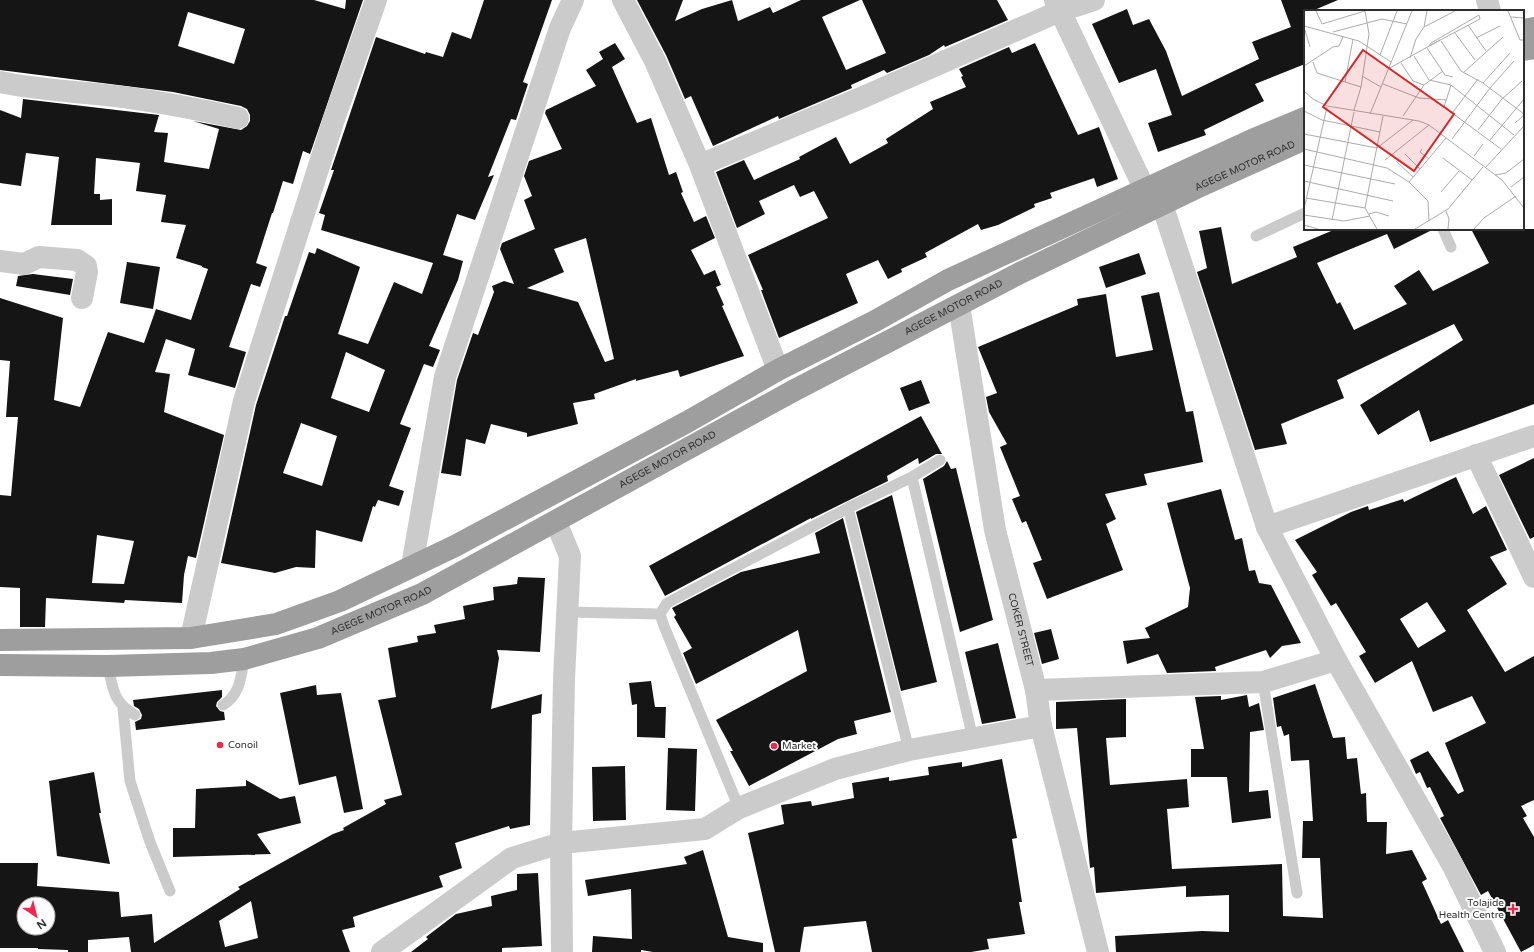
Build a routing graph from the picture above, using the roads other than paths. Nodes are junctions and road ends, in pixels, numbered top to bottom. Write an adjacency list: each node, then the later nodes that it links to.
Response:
1 (376, 0): 39 (street)
2 (573, 0): 35 (street)
3 (623, 0): 16 (street)
4 (1094, 0): 6 (street)
5 (1487, 0): 7 (street)
6 (1057, 6): 16 (street); 17 (street)
7 (1490, 10)
8 (1534, 28): 9 (highway)
9 (1524, 30)
10 (1534, 48): 11 (highway)
11 (1524, 50)
12 (0, 82): 13 (street)
13 (238, 118)
14 (1304, 118): 17 (highway, AGEGE MOTOR ROAD)
15 (1304, 139): 18 (highway, AGEGE MOTOR ROAD)
16 (700, 165): 27 (street)
17 (1145, 190): 24 (highway, AGEGE MOTOR ROAD)
18 (1162, 204): 26 (highway, AGEGE MOTOR ROAD); 34 (street)
19 (1304, 214): 21 (lane)
20 (1444, 230): 22 (lane)
21 (1256, 236)
22 (1452, 247)
23 (0, 261): 25 (street)
24 (948, 280): 26 (street, COKER STREET); 27 (highway, AGEGE MOTOR ROAD)
25 (82, 298)
26 (959, 306): 33 (highway, AGEGE MOTOR ROAD); 46 (street, COKER STREET)
27 (778, 370): 35 (highway, AGEGE MOTOR ROAD)
28 (1534, 436): 29 (street)
29 (1476, 456): 34 (street); 36 (street)
30 (940, 460): 31 (lane)
31 (912, 477): 32 (lane); 51 (lane)
32 (848, 508): 38 (lane); 52 (lane)
33 (556, 522): 37 (street); 41 (highway, AGEGE MOTOR ROAD)
34 (1267, 527): 42 (street)
35 (412, 566): 39 (highway, AGEGE MOTOR ROAD)
36 (1534, 577)
37 (567, 612): 38 (lane); 54 (street)
38 (660, 614): 53 (lane)
39 (191, 638): 40 (highway, AGEGE MOTOR ROAD)
40 (0, 640)
41 (244, 660): 44 (highway, AGEGE MOTOR ROAD); 47 (lane)
42 (1336, 660): 45 (street); 60 (street)
43 (0, 665): 44 (highway, AGEGE MOTOR ROAD)
44 (108, 666): 48 (lane)
45 (1263, 682): 46 (street); 56 (lane)
46 (1036, 690): 50 (street, COKER STREET)
47 (223, 705)
48 (123, 708): 49 (lane); 55 (lane)
49 (135, 715)
50 (1040, 726): 51 (street); 57 (street, COKER STREET)
51 (973, 739): 52 (street)
52 (909, 750): 53 (street)
53 (739, 808): 54 (street)
54 (561, 843): 58 (street); 59 (street)
55 (170, 891)
56 (1297, 893)
57 (1094, 948)
58 (382, 952)
59 (562, 952)
60 (1495, 952)

